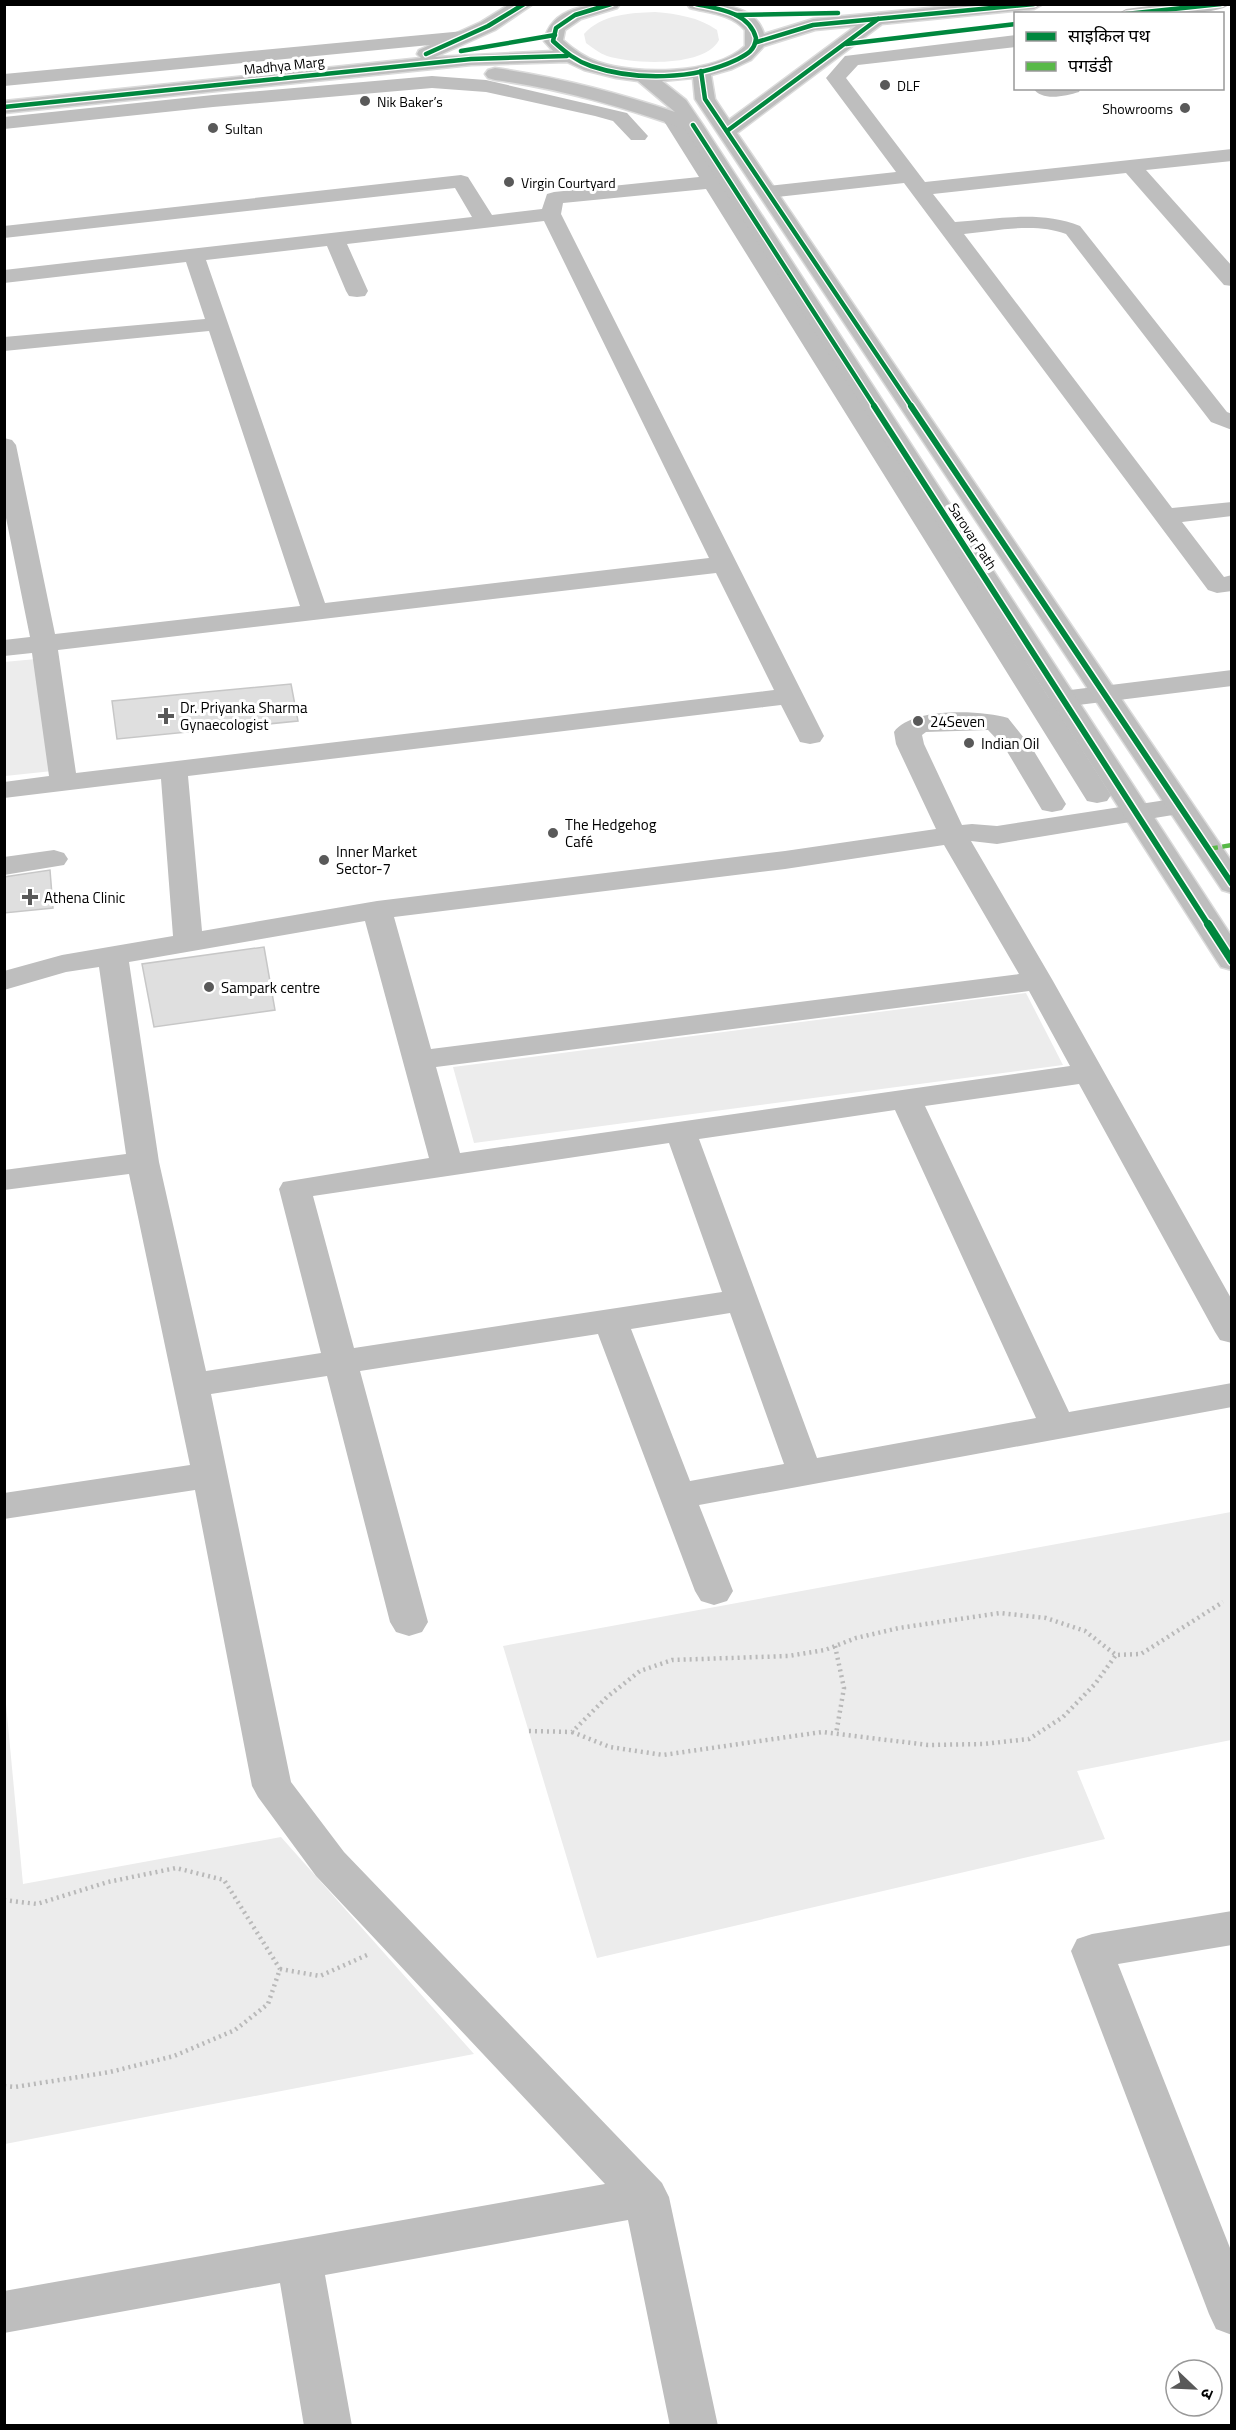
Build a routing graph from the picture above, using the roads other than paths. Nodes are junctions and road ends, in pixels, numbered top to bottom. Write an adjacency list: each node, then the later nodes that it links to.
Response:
1 (524, 4): 13 (street)
2 (696, 4): 8 (street)
3 (1034, 4): 6 (street)
4 (1221, 4): 7 (street)
5 (601, 6): 12 (street)
6 (915, 7): 8 (street); 9 (street); 10 (street)
7 (1145, 12)
8 (736, 15): 14 (street)
9 (878, 19): 14 (street); 15 (street)
10 (1014, 24)
11 (1014, 24): 15 (street)
12 (555, 35): 17 (street); 18 (street, Madhya Marg)
13 (464, 37): 18 (street); 21 (street)
14 (757, 42): 19 (street)
15 (844, 44): 28 (street)
16 (1006, 47): 33 (street)
17 (567, 56): 18 (street, Madhya Marg); 20 (street)
18 (426, 59): 22 (street, Madhya Marg); 24 (street, Madhya Marg); 26 (street)
19 (701, 71): 20 (street); 28 (street, Sarovar Path)
20 (642, 74): 26 (street)
21 (4, 80)
22 (313, 83): 23 (street); 29 (street)
23 (209, 94): 25 (street); 27 (street)
24 (4, 97)
25 (4, 107)
26 (682, 121): 32 (street)
27 (4, 123)
28 (727, 131): 34 (street, Sarovar Path)
29 (638, 136)
30 (1232, 155): 31 (street)
31 (1131, 166): 33 (street); 45 (street)
32 (712, 173): 35 (street); 61 (street, Sarovar Path); 67 (street)
33 (915, 183): 34 (street); 39 (street)
34 (768, 192): 59 (street, Sarovar Path)
35 (551, 214): 36 (street); 53 (street)
36 (486, 222): 37 (street); 41 (street)
37 (279, 223): 38 (street); 41 (street); 42 (street)
38 (28, 229): 40 (street); 43 (street)
39 (951, 229): 49 (street); 52 (street)
40 (4, 232)
41 (334, 239): 46 (street)
42 (194, 255): 43 (street); 47 (street)
43 (43, 273): 44 (street)
44 (4, 277)
45 (1232, 280)
46 (357, 291)
47 (218, 324): 48 (street); 55 (street)
48 (4, 344)
49 (1232, 423)
50 (4, 445): 56 (street)
51 (1232, 509): 52 (street)
52 (1166, 516): 54 (street)
53 (725, 564): 55 (street); 60 (street)
54 (1232, 583)
55 (315, 612): 56 (street)
56 (44, 643): 57 (street); 64 (street)
57 (4, 648)
58 (1232, 678): 59 (street)
59 (1104, 694): 61 (street); 66 (street, Sarovar Path)
60 (790, 696): 62 (street); 63 (street)
61 (1062, 699): 67 (street, Sarovar Path)
62 (810, 736)
63 (174, 770): 64 (street); 74 (street)
64 (63, 783): 65 (street)
65 (4, 790)
66 (1172, 796): 67 (street); 72 (street, Sarovar Path)
67 (1118, 799): 68 (street); 69 (street); 77 (street, Sarovar Path)
68 (1052, 804): 69 (street); 69 (street)
69 (963, 833): 73 (street); 80 (street)
70 (54, 859): 71 (street)
71 (4, 866)
72 (1232, 884)
73 (377, 910): 74 (street); 81 (street)
74 (188, 943): 75 (street)
75 (113, 957): 78 (street); 85 (street)
76 (4, 961): 78 (street)
77 (1232, 962)
78 (62, 964): 79 (street)
79 (4, 981)
80 (1038, 981): 81 (street); 82 (street)
81 (418, 1060): 86 (street)
82 (1089, 1073): 83 (street); 90 (street)
83 (906, 1099): 84 (street); 94 (street)
84 (681, 1132): 86 (street); 88 (street)
85 (142, 1162): 87 (street); 92 (street)
86 (447, 1165): 91 (street)
87 (4, 1180)
88 (742, 1300): 89 (street); 95 (street)
89 (610, 1320): 91 (street); 97 (street)
90 (1232, 1332)
91 (340, 1362): 92 (street); 100 (street)
92 (192, 1384): 96 (street)
93 (1232, 1395): 94 (street)
94 (1058, 1427): 95 (street)
95 (805, 1473): 97 (street)
96 (211, 1475): 98 (street); 102 (street)
97 (678, 1496): 99 (street)
98 (4, 1506)
99 (714, 1591)
100 (408, 1622)
101 (1232, 1928): 105 (street)
102 (646, 2198): 103 (street); 107 (street)
103 (299, 2259): 104 (street); 106 (street)
104 (4, 2312)
105 (1232, 2314)
106 (328, 2426)
107 (694, 2426)

